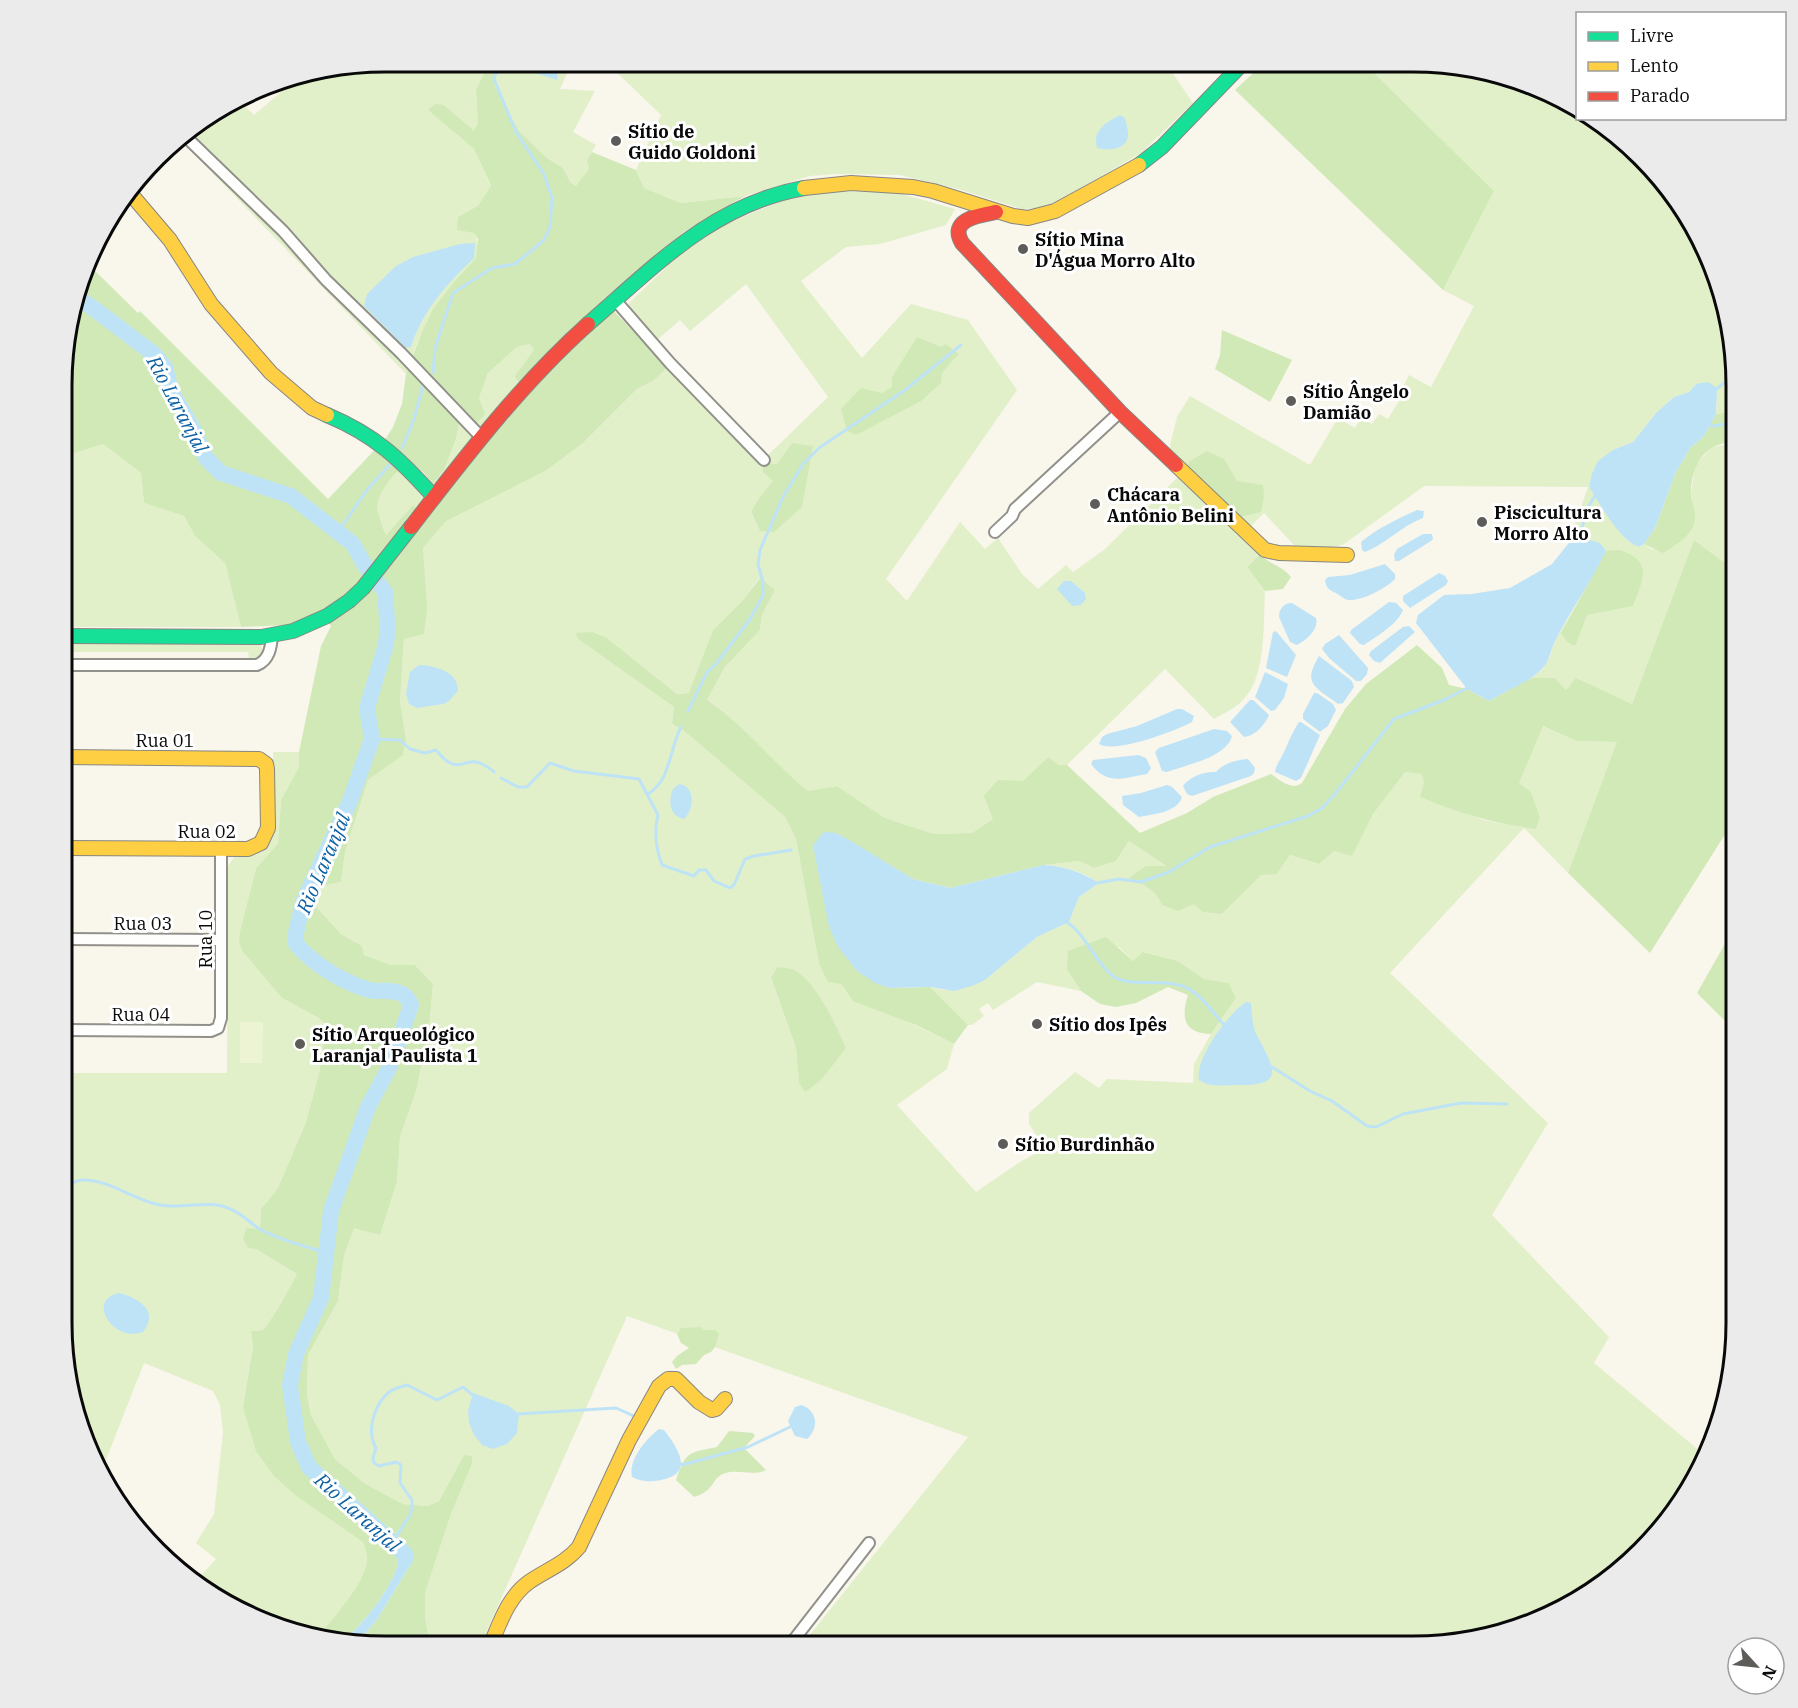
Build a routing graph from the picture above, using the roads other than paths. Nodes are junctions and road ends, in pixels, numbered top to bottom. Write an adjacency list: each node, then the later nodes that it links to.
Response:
1 (1234, 72): 4 (street)
2 (190, 141): 7 (street)
3 (134, 198): 9 (street)
4 (999, 211): 5 (street); 6 (street)
5 (616, 301): 7 (street); 8 (street)
6 (1120, 412): 10 (street); 11 (street)
7 (481, 437): 9 (street)
8 (764, 460)
9 (434, 496): 13 (street)
10 (995, 532)
11 (1347, 555)
12 (72, 636): 13 (street)
13 (272, 636): 14 (street)
14 (72, 665)
15 (72, 757): 16 (street, Rua 01)
16 (263, 760): 18 (street, Rua 02)
17 (72, 848): 18 (street, Rua 02)
18 (221, 849): 20 (street, Rua 10)
19 (72, 939): 20 (street, Rua 03)
20 (221, 940): 21 (street, Rua 10)
21 (218, 1028): 22 (street, Rua 04)
22 (72, 1030)
23 (725, 1399): 25 (street)
24 (869, 1543): 26 (street)
25 (495, 1636)
26 (797, 1636)

